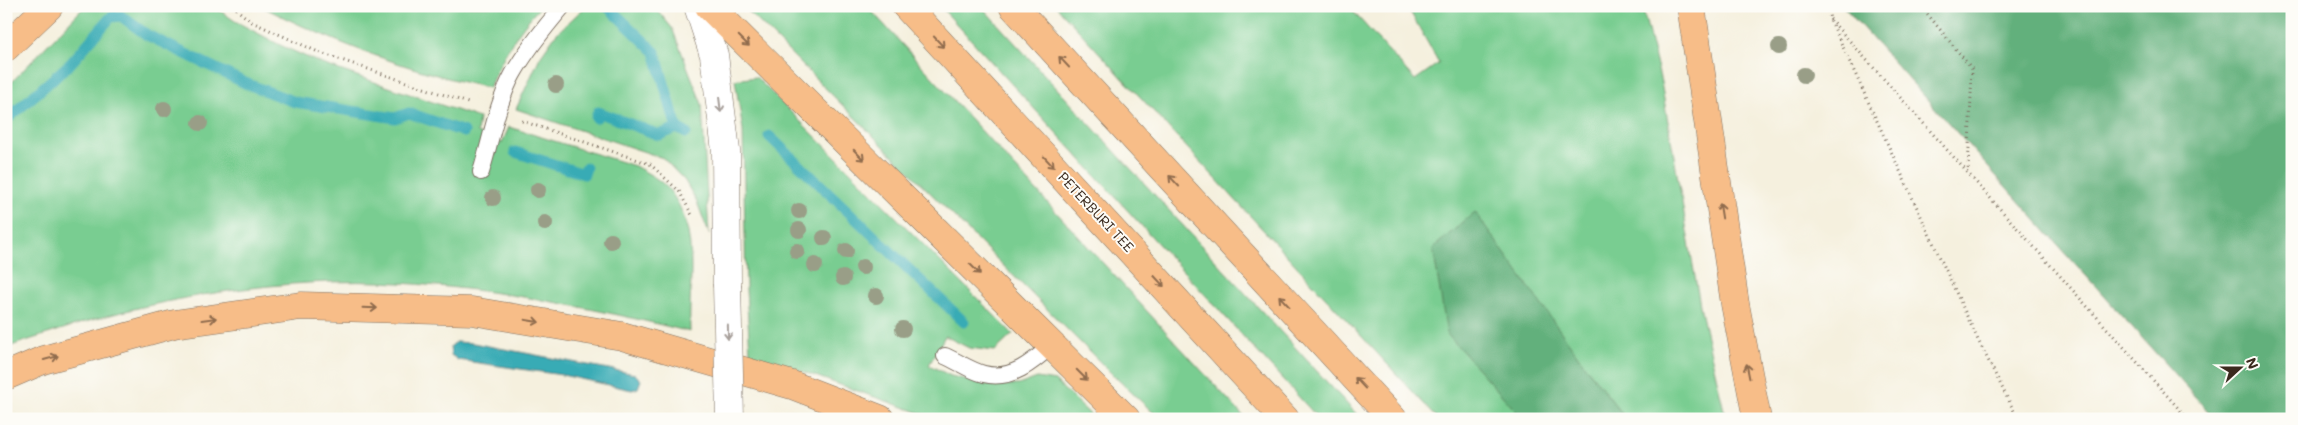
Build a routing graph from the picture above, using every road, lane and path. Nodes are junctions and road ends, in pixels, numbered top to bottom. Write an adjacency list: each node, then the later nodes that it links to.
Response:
1 (49, 6): 12 (highway)
2 (563, 6): 14 (lane)
3 (698, 6): 19 (street, one-way to 19, bridge)
4 (709, 6): 16 (highway, one-way to 16)
5 (906, 6): 22 (highway, PETERBURI TEE, one-way to 22)
6 (1013, 6): 23 (highway, one-way to 6)
7 (1678, 6): 13 (highway)
8 (1691, 6): 13 (highway)
9 (1827, 6): 11 (path)
10 (1921, 6): 15 (path)
11 (1830, 18): 15 (path); 25 (path)
12 (6, 47)
13 (1698, 66): 24 (highway, one-way to 13)
14 (482, 172)
15 (1968, 173): 26 (path)
16 (1052, 345): 17 (lane); 21 (highway, one-way to 21)
17 (945, 356)
18 (6, 376): 20 (highway, one-way to 20)
19 (730, 419)
20 (880, 419)
21 (1126, 419)
22 (1285, 419)
23 (1393, 419)
24 (1757, 419)
25 (2018, 419)
26 (2188, 419)

